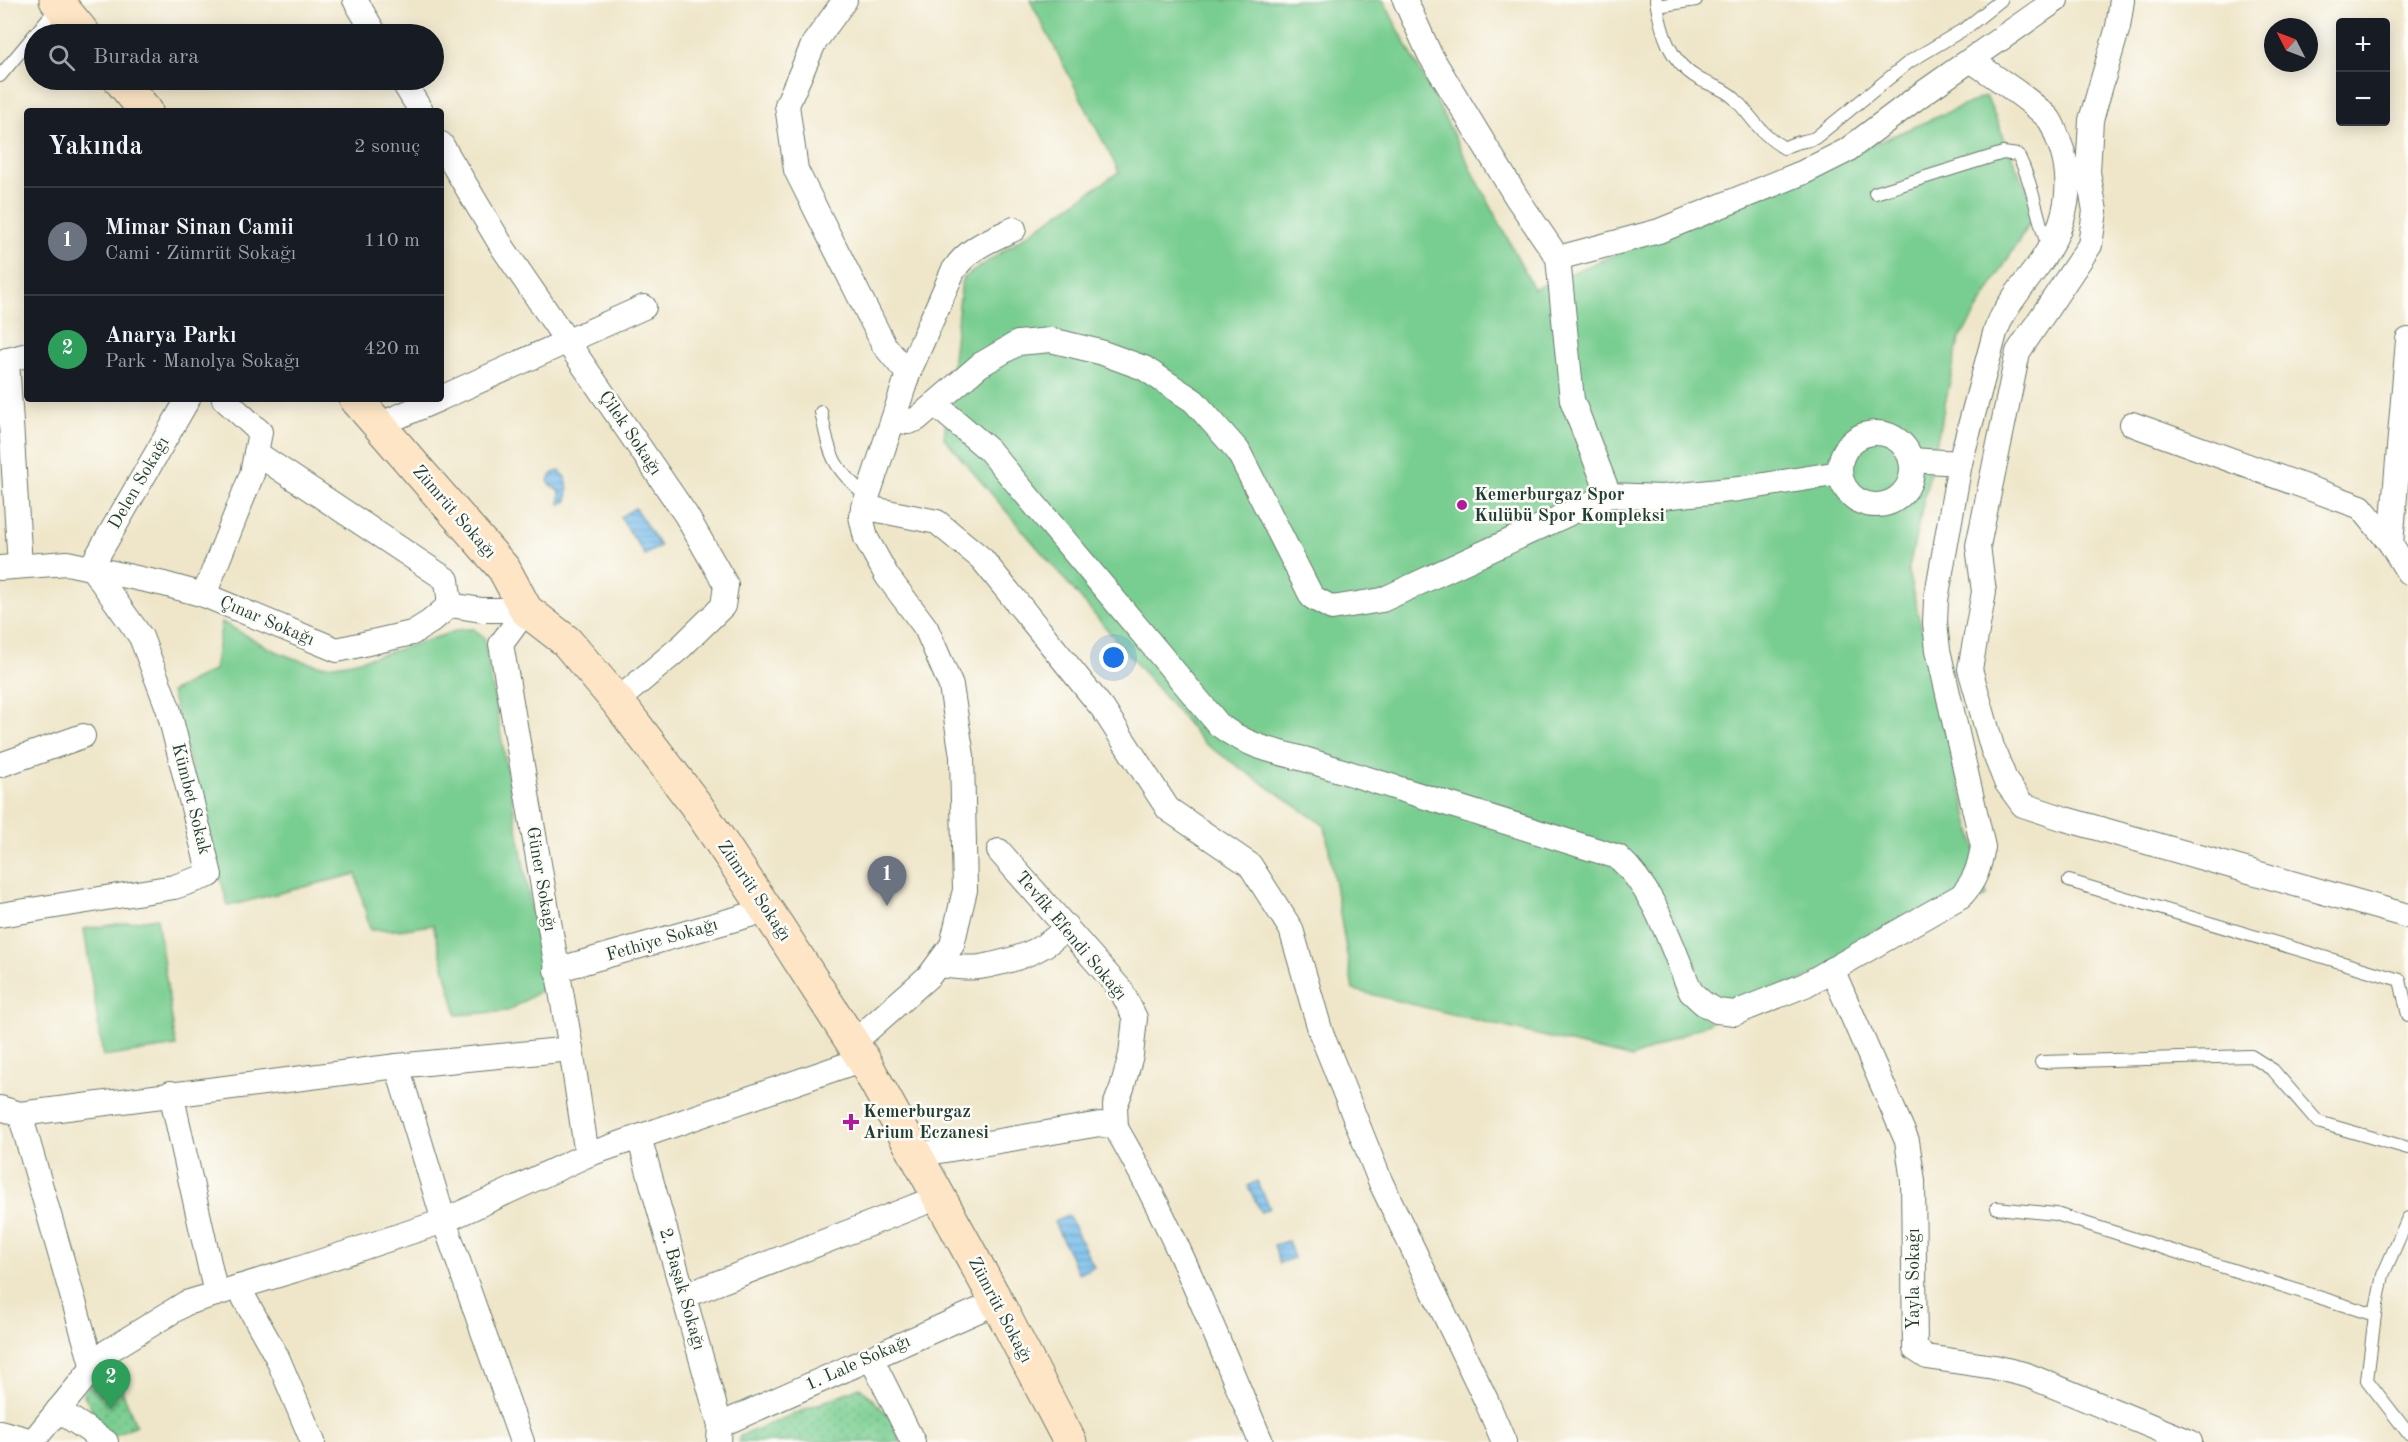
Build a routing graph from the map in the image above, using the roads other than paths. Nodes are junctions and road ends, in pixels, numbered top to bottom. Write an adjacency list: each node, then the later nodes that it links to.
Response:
1 (355, 0): 12 (street)
2 (845, 0): 29 (street)
3 (1406, 0): 24 (street)
4 (1696, 0): 9 (lane)
5 (2001, 0): 9 (lane)
6 (2056, 0): 14 (street)
7 (2122, 0): 61 (street)
8 (58, 2): 10 (lane); 11 (street)
9 (1657, 3)
10 (41, 24)
11 (76, 24)
12 (369, 24)
13 (24, 45): 15 (lane)
14 (1971, 60): 23 (street); 24 (street)
15 (0, 76)
16 (128, 90): 18 (street)
17 (408, 90): 19 (street)
18 (143, 108)
19 (419, 108)
20 (444, 154): 27 (street, Çilek Sokağı)
21 (1875, 193): 23 (lane)
22 (1014, 229): 29 (street)
23 (2049, 248): 42 (street)
24 (1558, 258): 44 (street)
25 (644, 307): 27 (street)
26 (2408, 340): 46 (street)
27 (568, 343): 30 (street); 54 (street, Çilek Sokağı)
28 (11, 359): 47 (street)
29 (908, 374): 37 (street)
30 (444, 397)
31 (186, 402): 48 (street, Delen Sokağı)
32 (227, 402): 40 (street)
33 (359, 402): 39 (street, Zümrüt Sokağı)
34 (433, 402): 39 (street)
35 (935, 404): 37 (street); 44 (street); 64 (street)
36 (821, 412): 45 (lane)
37 (893, 420): 45 (street)
38 (2132, 424): 46 (street)
39 (379, 425): 52 (street, Zümrüt Sokağı)
40 (256, 453): 49 (street); 50 (street)
41 (1911, 460): 42 (street); 43 (street); 43 (street)
42 (1960, 464): 64 (street)
43 (1840, 473): 44 (street)
44 (1609, 495)
45 (865, 501): 63 (street); 98 (street)
46 (2402, 560)
47 (10, 567): 48 (street, Çınar Sokağı)
48 (91, 567): 49 (street, Çınar Sokağı); 60 (street, Kümbet Sokak)
49 (204, 595): 50 (street, Çınar Sokağı)
50 (450, 604): 51 (street)
51 (482, 610): 52 (street); 53 (street, Güner Sokağı)
52 (526, 610): 53 (street); 54 (street, Zümrüt Sokağı)
53 (501, 644): 65 (street, Güner Sokağı)
54 (617, 701): 59 (street, Zümrüt Sokağı)
55 (83, 736): 56 (street)
56 (0, 765)
57 (999, 851): 62 (street, Tevfik Efendi Sokağı)
58 (2069, 881): 66 (lane)
59 (767, 910): 65 (street, Fethiye Sokağı); 68 (street, Zümrüt Sokağı)
60 (0, 915)
61 (2408, 916)
62 (1066, 926): 63 (street); 73 (street, Tevfik Efendi Sokağı)
63 (938, 965): 68 (street)
64 (1833, 969): 99 (street, Yayla Sokağı)
65 (556, 970): 67 (street, Güner Sokağı)
66 (2408, 1015)
67 (571, 1049): 70 (street); 76 (street, Güner Sokağı)
68 (858, 1051): 74 (street); 77 (street, Zümrüt Sokağı)
69 (2041, 1062): 75 (lane)
70 (397, 1066): 71 (street); 81 (street)
71 (171, 1093): 72 (street); 82 (street)
72 (10, 1111): 87 (street)
73 (1116, 1128): 77 (street); 97 (street)
74 (639, 1137): 76 (street); 83 (street, 2. Başak Sokağı)
75 (2408, 1148)
76 (587, 1155): 81 (street)
77 (916, 1155): 78 (street, Zümrüt Sokağı)
78 (939, 1197): 83 (street); 84 (street, Zümrüt Sokağı)
79 (1997, 1208): 85 (lane)
80 (2408, 1218): 85 (lane)
81 (444, 1221): 82 (street); 94 (street)
82 (227, 1291): 87 (street); 93 (street)
83 (684, 1296): 90 (street, 2. Başak Sokağı)
84 (997, 1302): 86 (street, 1. Lale Sokağı); 96 (street, Zümrüt Sokağı)
85 (2375, 1315): 91 (lane)
86 (871, 1358): 90 (street, 1. Lale Sokağı); 95 (street)
87 (93, 1368): 88 (street)
88 (58, 1410): 89 (street); 92 (street)
89 (0, 1432)
90 (719, 1433)
91 (2408, 1433)
92 (106, 1442)
93 (314, 1442)
94 (522, 1442)
95 (913, 1442)
96 (1070, 1442)
97 (1261, 1442)
98 (1504, 1442)
99 (2190, 1442)

